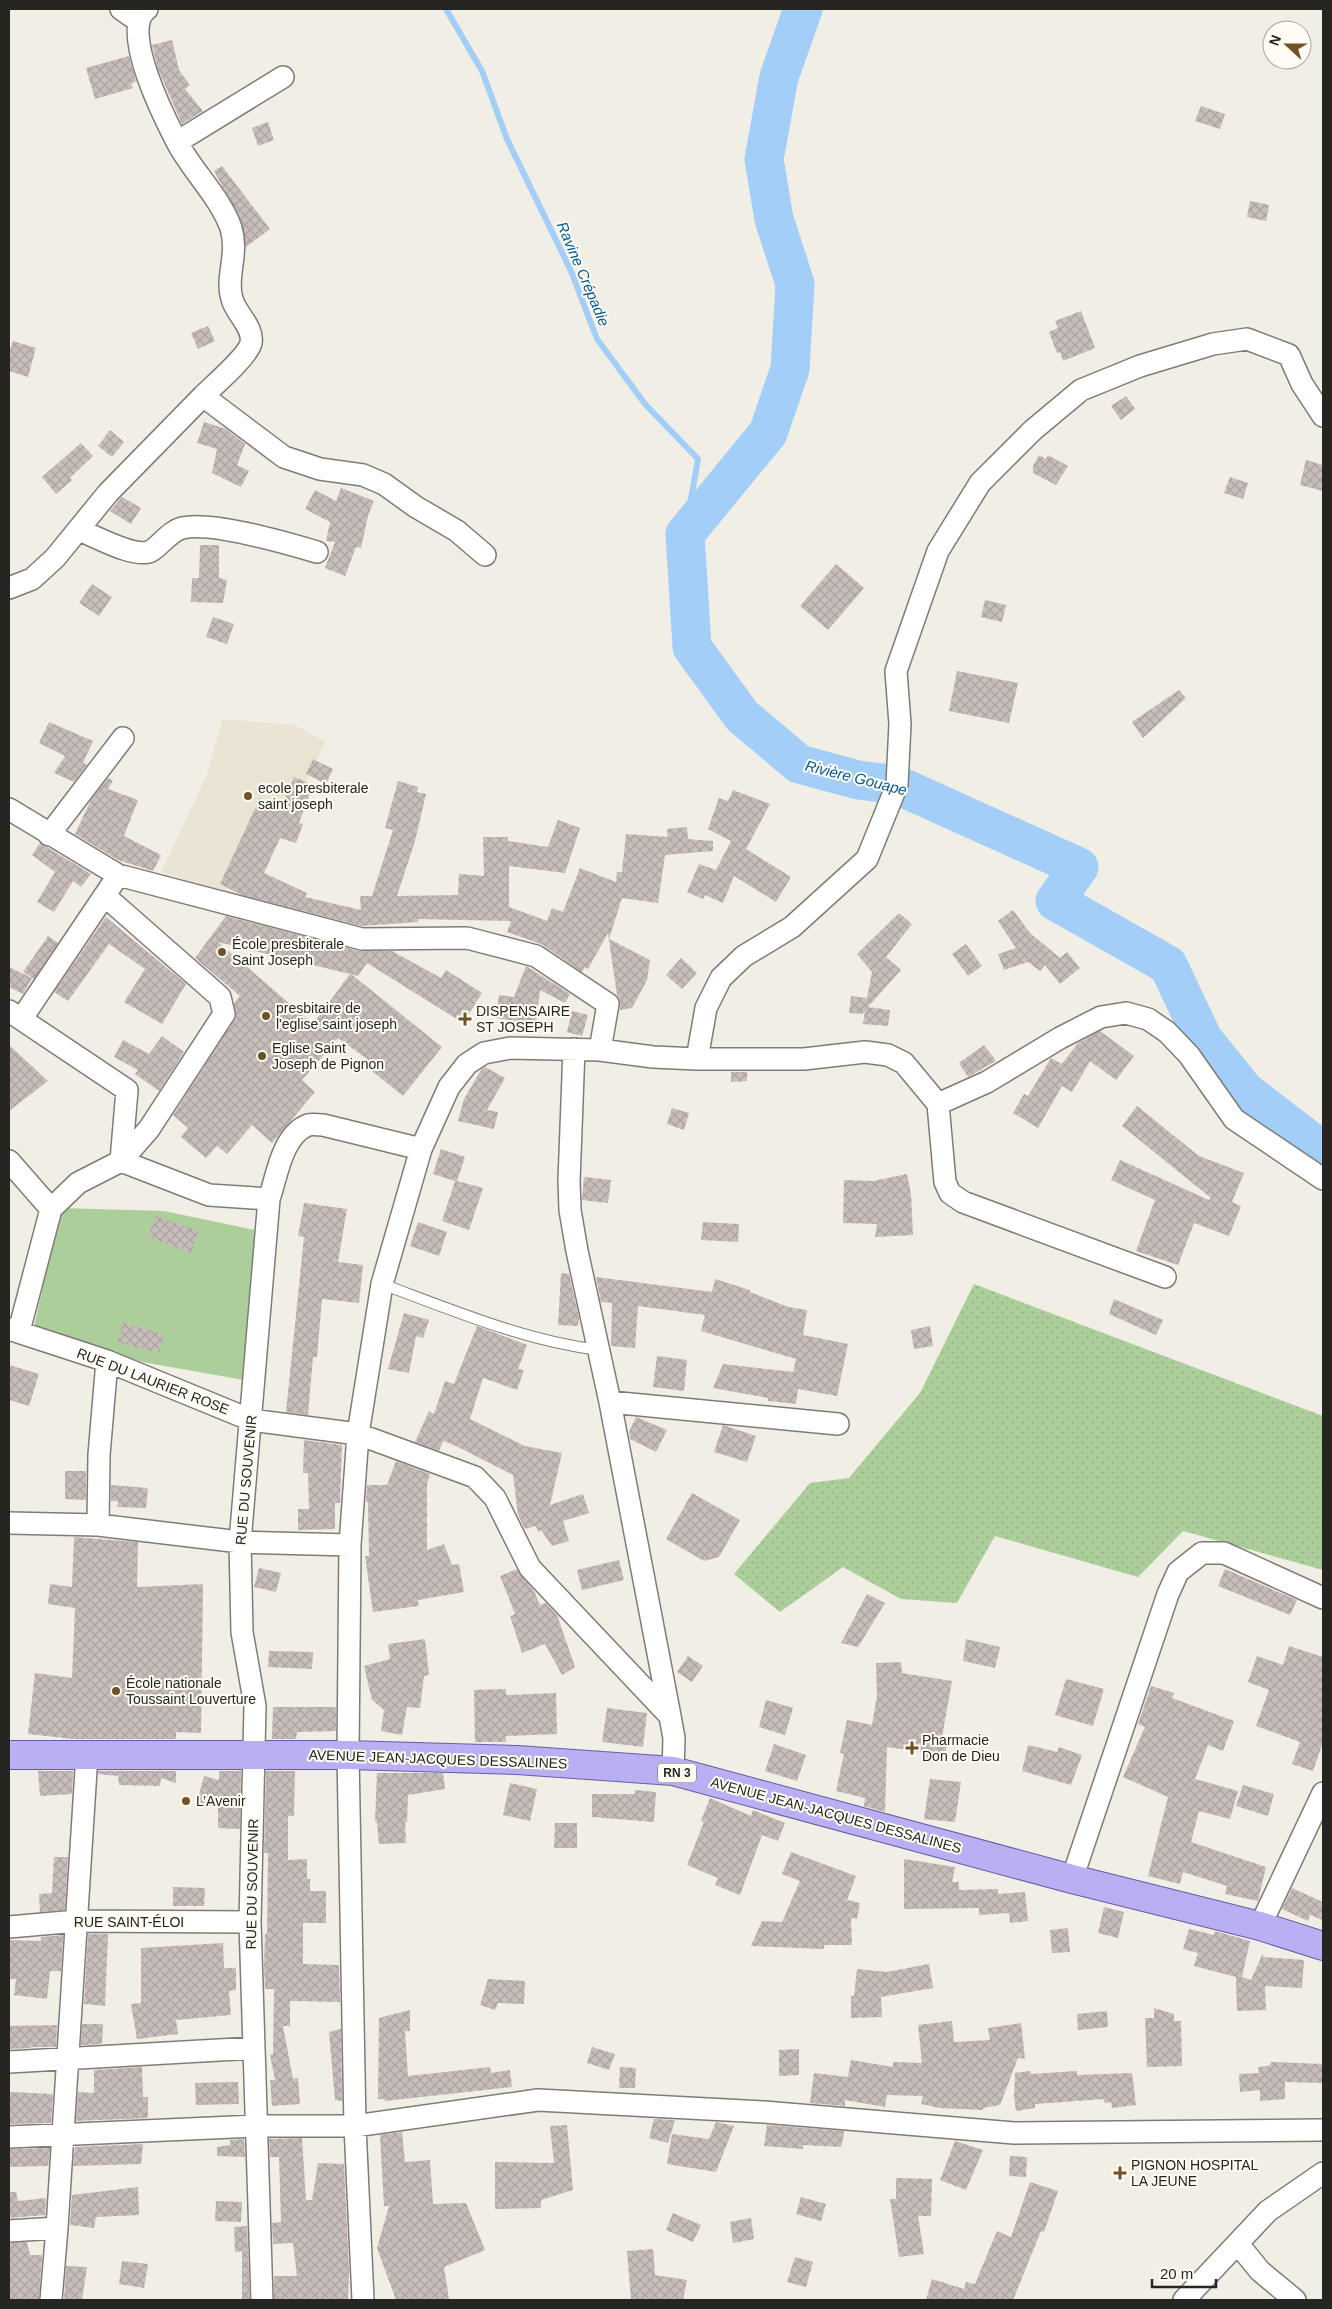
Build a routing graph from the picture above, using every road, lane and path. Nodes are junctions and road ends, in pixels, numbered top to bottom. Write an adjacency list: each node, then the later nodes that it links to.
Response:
1 (135, 13): 3 (street)
2 (283, 77): 3 (street)
3 (177, 142): 4 (street)
4 (203, 396): 6 (street); 8 (street)
5 (1323, 416): 18 (street)
6 (79, 530): 7 (street); 9 (street)
7 (317, 552)
8 (485, 555)
9 (9, 588)
10 (123, 738): 12 (street)
11 (9, 809): 12 (street)
12 (49, 835): 13 (street)
13 (118, 875): 14 (street); 17 (street)
14 (105, 896): 15 (street); 22 (street)
15 (16, 1014): 22 (street)
16 (574, 1049): 17 (street); 20 (street); 29 (street)
17 (600, 1050): 18 (street)
18 (697, 1059): 19 (street)
19 (938, 1104): 23 (street); 26 (street)
20 (421, 1149): 24 (street, RUE DU SOUVENIR); 27 (street)
21 (9, 1161): 25 (street)
22 (121, 1161): 24 (street); 25 (street)
23 (1323, 1179)
24 (269, 1199): 32 (street, RUE DU SOUVENIR)
25 (51, 1209): 28 (street)
26 (1165, 1277)
27 (382, 1284): 29 (lane); 34 (street)
28 (14, 1330): 30 (street, RUE DU LAURIER ROSE)
29 (600, 1350): 31 (street)
30 (107, 1361): 32 (street, RUE DU LAURIER ROSE); 36 (street)
31 (610, 1402): 33 (street); 40 (street)
32 (251, 1420): 34 (street, RUE DU LAURIER ROSE); 37 (street, RUE DU SOUVENIR)
33 (838, 1424)
34 (358, 1434): 38 (street); 40 (street, RUE DU LAURIER ROSE)
35 (9, 1523): 36 (street)
36 (98, 1525): 37 (street)
37 (240, 1542): 38 (street); 43 (street, RUE DU SOUVENIR)
38 (350, 1545): 44 (street)
39 (1323, 1598): 47 (street)
40 (670, 1716): 45 (street)
41 (87, 1754): 42 (main road, AVENUE JEAN-JACQUES DESSALINES / RN 3); 43 (main road, AVENUE JEAN-JACQUES DESSALINES / RN 3); 48 (street)
42 (9, 1755)
43 (254, 1755): 44 (main road, AVENUE JEAN-JACQUES DESSALINES / RN 3); 49 (street, RUE DU SOUVENIR)
44 (348, 1755): 45 (main road, AVENUE JEAN-JACQUES DESSALINES / RN 3); 57 (street)
45 (673, 1772): 47 (main road, AVENUE JEAN-JACQUES DESSALINES / RN 3)
46 (1323, 1793): 50 (street)
47 (1072, 1879): 50 (main road, AVENUE JEAN-JACQUES DESSALINES / RN 3)
48 (76, 1921): 49 (street, RUE SAINT-ÉLOI); 51 (street, RUE SAINT-ÉLOI); 54 (street)
49 (250, 1922): 53 (street, RUE DU SOUVENIR)
50 (1260, 1926): 52 (main road, AVENUE JEAN-JACQUES DESSALINES / RN 3)
51 (9, 1927)
52 (1323, 1946)
53 (254, 2048): 54 (street); 56 (street, RUE DU SOUVENIR)
54 (68, 2057): 55 (street); 59 (street)
55 (9, 2062)
56 (256, 2126): 57 (street); 59 (street); 66 (street, RUE DU SOUVENIR)
57 (355, 2126): 58 (street); 67 (street)
58 (1323, 2130)
59 (61, 2135): 60 (street); 62 (street)
60 (9, 2137)
61 (1323, 2173): 64 (street)
62 (57, 2228): 63 (street); 65 (street)
63 (9, 2231)
64 (1238, 2244): 68 (street); 69 (street)
65 (50, 2300)
66 (262, 2300)
67 (364, 2300)
68 (1184, 2300)
69 (1295, 2300)

